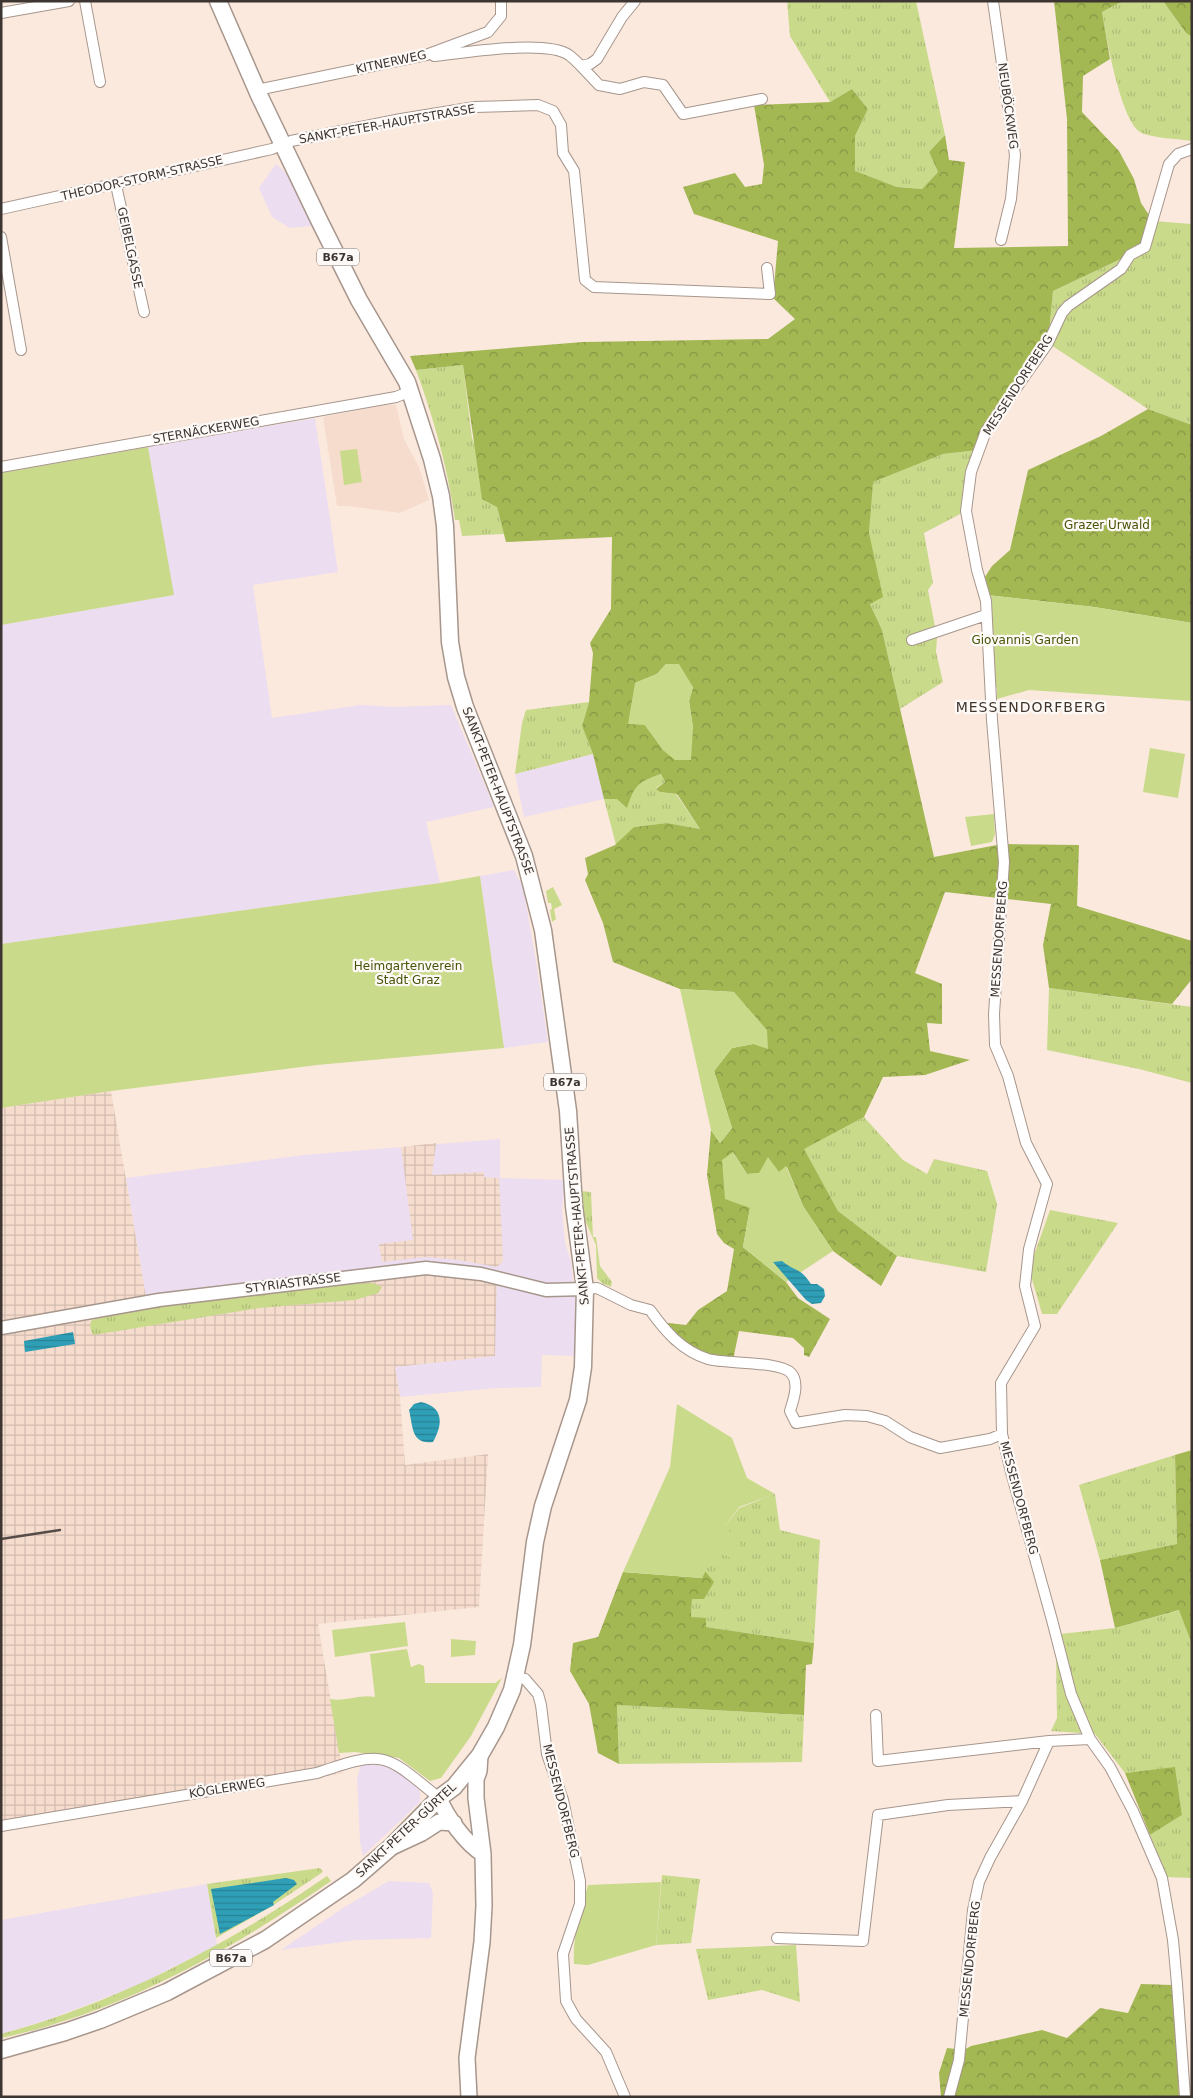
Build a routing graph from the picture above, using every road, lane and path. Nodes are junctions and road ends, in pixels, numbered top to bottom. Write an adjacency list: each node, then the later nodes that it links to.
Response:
1 (69, 1): 7 (street)
2 (86, 1): 10 (street)
3 (218, 1): 11 (main road, SANKT-PETER-HAUPTSTRASSE / B67a)
4 (501, 1): 8 (street, KITNERWEG)
5 (636, 1): 9 (street)
6 (993, 1): 18 (street, NEUBÖCKWEG)
7 (1, 13)
8 (420, 57): 9 (street); 11 (street, KITNERWEG)
9 (580, 66): 12 (street)
10 (100, 82)
11 (257, 90): 13 (main road, SANKT-PETER-HAUPTSTRASSE / B67a)
12 (762, 99)
13 (283, 145): 15 (street, THEODOR-STORM-STRASSE); 19 (street, SANKT-PETER-HAUPTSTRASSE); 22 (main road, SANKT-PETER-HAUPTSTRASSE / B67a)
14 (1192, 149): 24 (street, MESSENDORFBERG)
15 (116, 185): 16 (street, THEODOR-STORM-STRASSE); 20 (street, GEIBELGASSE)
16 (1, 209)
17 (1, 237): 21 (street)
18 (1002, 240)
19 (767, 268)
20 (144, 312)
21 (21, 350)
22 (411, 390): 23 (street, STERNÄCKERWEG); 26 (main road, SANKT-PETER-HAUPTSTRASSE / B67a)
23 (1, 467)
24 (986, 615): 25 (street); 28 (street, MESSENDORFBERG)
25 (912, 640)
26 (586, 1290): 27 (street, STYRIASTRASSE); 28 (street); 29 (main road, SANKT-PETER-HAUPTSTRASSE / B67a)
27 (1, 1328)
28 (1002, 1434): 31 (street, MESSENDORFBERG)
29 (515, 1677): 33 (main road, SANKT-PETER-HAUPTSTRASSE / B67a); 43 (street, MESSENDORFBERG)
30 (876, 1715): 32 (street)
31 (1090, 1738): 32 (street); 45 (street, MESSENDORFBERG)
32 (1049, 1741): 35 (street, MESSENDORFBERG)
33 (480, 1755): 34 (main road, SANKT-PETER-GÜRTEL / B67a); 39 (main road, SANKT-PETER-HAUPTSTRASSE)
34 (439, 1798): 36 (main road); 37 (street, KÖGLERWEG); 38 (main road, SANKT-PETER-GÜRTEL / B67a); 39 (main road)
35 (1022, 1801): 40 (street); 44 (street, MESSENDORFBERG)
36 (454, 1823): 38 (main road); 39 (main road)
37 (1, 1826)
38 (391, 1847): 41 (main road, SANKT-PETER-GÜRTEL / B67a)
39 (481, 1849): 42 (main road, SANKT-PETER-HAUPTSTRASSE)
40 (777, 1938)
41 (1, 2050)
42 (469, 2097)
43 (626, 2097)
44 (948, 2097)
45 (1185, 2097)

